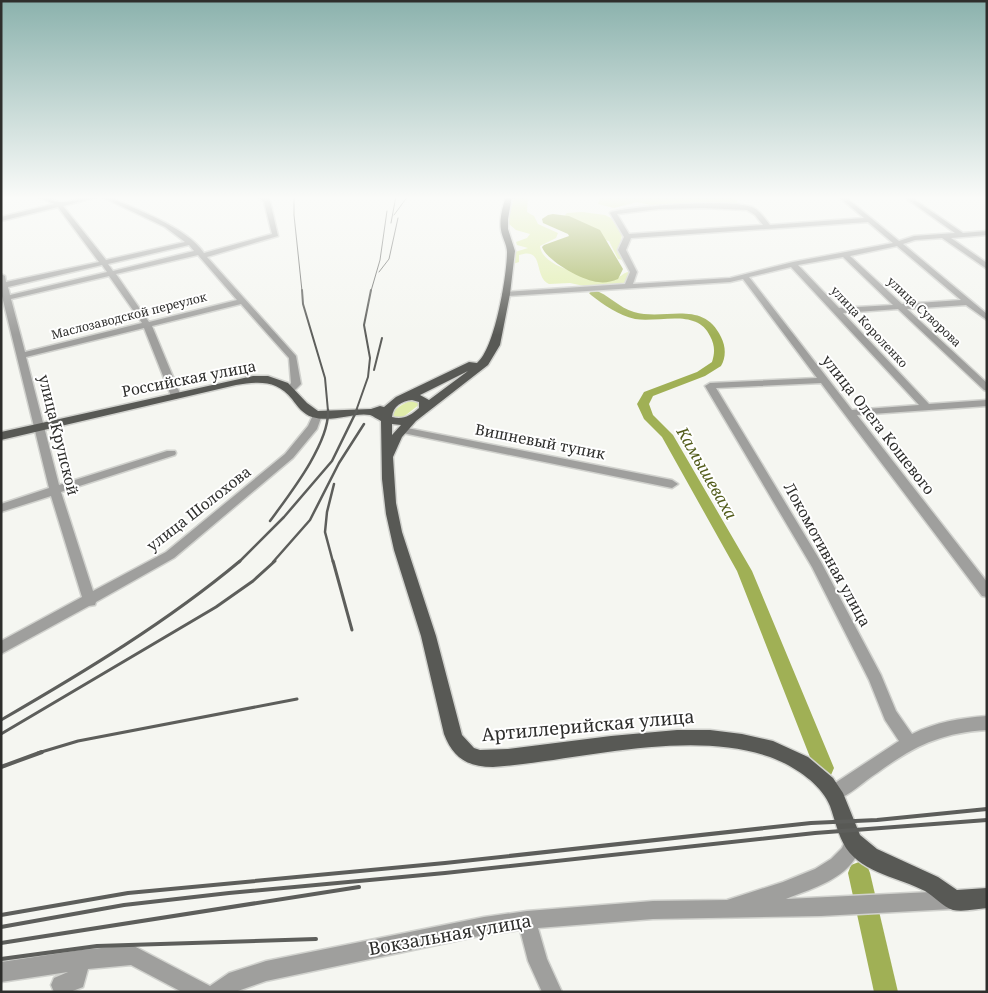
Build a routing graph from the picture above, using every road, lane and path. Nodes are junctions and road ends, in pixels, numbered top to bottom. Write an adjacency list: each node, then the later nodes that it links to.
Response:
1 (88, 242): 11 (street)
2 (247, 242): 9 (street)
3 (508, 242): 18 (main road, Артиллерийская улица)
4 (625, 242): 17 (street)
5 (902, 242): 8 (street)
6 (953, 242): 13 (street)
7 (192, 243): 9 (street); 11 (street)
8 (897, 244): 10 (street); 21 (street)
9 (201, 254): 14 (street); 20 (street)
10 (845, 255): 12 (street); 22 (street, улица Суворова)
11 (104, 263): 14 (street); 16 (street)
12 (793, 264): 15 (street); 23 (street, улица Короленко)
13 (987, 268)
14 (111, 273): 19 (street); 25 (street)
15 (745, 277): 17 (street); 28 (street, улица Олега Кошевого)
16 (2, 283): 19 (street, улица Крупской)
17 (627, 287): 18 (street)
18 (506, 294): 26 (main road, Артиллерийская улица)
19 (5, 298): 27 (street, улица Крупской)
20 (242, 301): 25 (street, Маслозаводской переулок); 30 (street)
21 (968, 302): 22 (street); 24 (street)
22 (900, 307): 23 (street); 29 (street, улица Суворова)
23 (836, 310): 35 (street, улица Короленко)
24 (987, 318)
25 (147, 325): 27 (street, Маслозаводской переулок); 31 (street)
26 (490, 353): 32 (main road); 36 (main road, Артиллерийская улица)
27 (22, 355): 42 (street, улица Крупской)
28 (825, 380): 38 (street, улица Олега Кошевого); 54 (street, Локомотивная улица)
29 (987, 388)
30 (291, 389): 31 (main road, Российская улица); 39 (main road)
31 (176, 396): 42 (main road, Российская улица)
32 (407, 397): 34 (main road); 36 (main road)
33 (987, 403): 35 (street)
34 (394, 404): 37 (main road); 40 (main road)
35 (926, 407): 38 (street)
36 (424, 409): 41 (main road, Артиллерийская улица)
37 (372, 412): 39 (main road); 40 (main road)
38 (850, 413): 50 (street, улица Олега Кошевого)
39 (317, 415): 51 (street, улица Шолохова)
40 (386, 419): 41 (main road); 46 (main road, Артиллерийская улица)
41 (411, 421): 43 (main road, Артиллерийская улица)
42 (41, 427): 44 (main road, Российская улица); 48 (street, улица Крупской)
43 (402, 430): 46 (main road, Артиллерийская улица); 47 (street, Вишневый тупик)
44 (1, 436)
45 (171, 453): 48 (street)
46 (388, 459): 55 (main road, Артиллерийская улица)
47 (672, 484)
48 (55, 490): 49 (street); 51 (street, улица Крупской)
49 (1, 508)
50 (987, 592)
51 (90, 601): 52 (street, улица Шолохова)
52 (1, 648)
53 (987, 723): 54 (street)
54 (908, 743): 55 (street)
55 (835, 794): 56 (main road, Артиллерийская улица)
56 (853, 842): 58 (main road); 59 (street)
57 (987, 898): 58 (main road)
58 (954, 900): 59 (street, Вокзальная улица)
59 (720, 910): 60 (street, Вокзальная улица)
60 (527, 920): 64 (street, Вокзальная улица); 67 (street)
61 (81, 960): 62 (street); 63 (street); 65 (street)
62 (1, 972)
63 (70, 986)
64 (237, 986): 66 (street, Вокзальная улица)
65 (202, 992)
66 (217, 992)
67 (552, 992)

